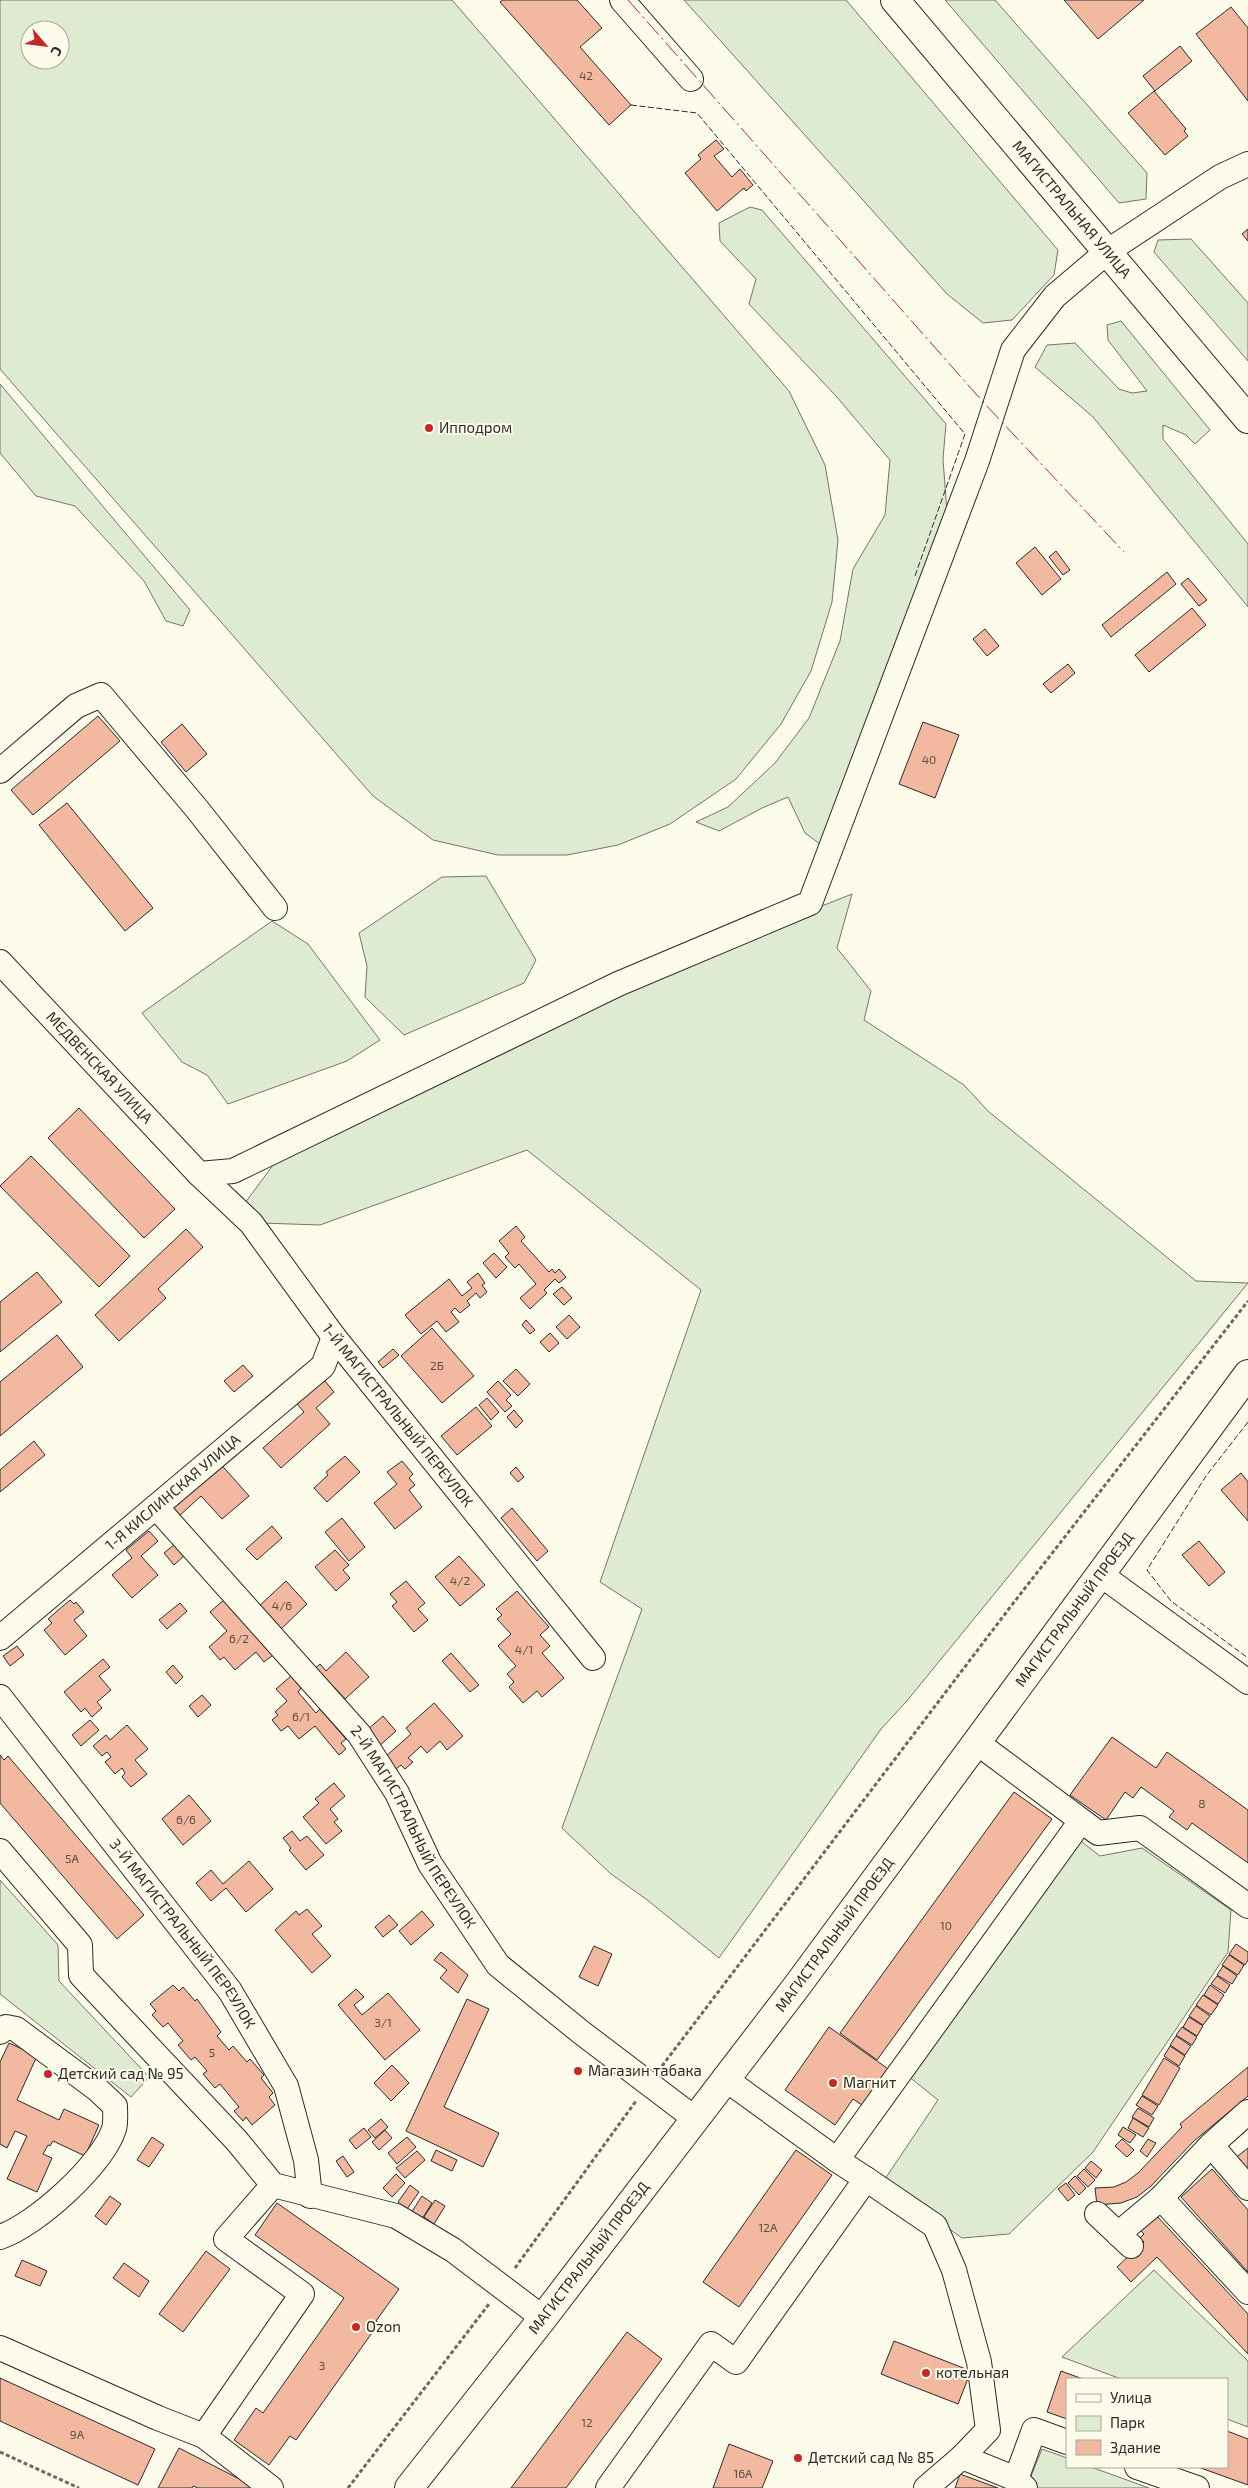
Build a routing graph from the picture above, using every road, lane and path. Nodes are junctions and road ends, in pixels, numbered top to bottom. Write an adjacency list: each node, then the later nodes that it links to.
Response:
1 (622, 0): 3 (street)
2 (895, 0): 5 (main road, МАГИСТРАЛЬНАЯ УЛИЦА)
3 (691, 79)
4 (1248, 164): 5 (street)
5 (1108, 251): 6 (main road, МАГИСТРАЛЬНАЯ УЛИЦА); 10 (street)
6 (1248, 419)
7 (0, 771): 8 (street)
8 (275, 908)
9 (0, 962): 10 (street, МЕДВЕНСКАЯ УЛИЦА)
10 (199, 1174): 12 (street, 1-Й МАГИСТРАЛЬНЫЙ ПЕРЕУЛОК)
11 (1248, 1301): 26 (path)
12 (334, 1337): 14 (street, 1-Я КИСЛИНСКАЯ УЛИЦА); 17 (street, 1-Й МАГИСТРАЛЬНЫЙ ПЕРЕУЛОК)
13 (1248, 1374): 15 (main road, МАГИСТРАЛЬНЫЙ ПРОЕЗД)
14 (157, 1508): 16 (street, 1-Я КИСЛИНСКАЯ УЛИЦА); 26 (street, 2-Й МАГИСТРАЛЬНЫЙ ПЕРЕУЛОК)
15 (1100, 1574): 18 (street); 20 (main road, МАГИСТРАЛЬНЫЙ ПРОЕЗД)
16 (0, 1638)
17 (593, 1658)
18 (1248, 1682)
19 (0, 1697): 34 (street, 3-Й МАГИСТРАЛЬНЫЙ ПЕРЕУЛОК)
20 (976, 1742): 21 (street); 25 (main road, МАГИСТРАЛЬНЫЙ ПРОЕЗД)
21 (1081, 1821): 23 (street); 30 (street)
22 (0, 1851): 32 (street)
23 (1248, 1906)
24 (0, 2032): 37 (street)
25 (724, 2078): 28 (main road, МАГИСТРАЛЬНЫЙ ПРОЕЗД); 30 (street)
26 (648, 2084): 28 (street, 2-Й МАГИСТРАЛЬНЫЙ ПЕРЕУЛОК); 38 (path)
27 (1248, 2112): 29 (street)
28 (694, 2118): 40 (main road, МАГИСТРАЛЬНЫЙ ПРОЕЗД)
29 (1211, 2145): 33 (street); 35 (street)
30 (837, 2160): 31 (street)
31 (866, 2179): 45 (street); 52 (street)
32 (273, 2185): 34 (street); 42 (street)
33 (1248, 2188)
34 (310, 2196): 38 (street)
35 (1161, 2198): 36 (street); 39 (street)
36 (1097, 2214)
37 (0, 2237)
38 (501, 2287): 40 (street); 50 (path)
39 (1248, 2292)
40 (543, 2318): 51 (main road, МАГИСТРАЛЬНЫЙ ПРОЕЗД)
41 (0, 2348): 42 (street)
42 (204, 2436): 49 (street)
43 (1066, 2442): 47 (street)
44 (0, 2452): 48 (path)
45 (962, 2458): 47 (street); 53 (street)
46 (1140, 2468): 54 (street)
47 (1020, 2484)
48 (80, 2488)
49 (271, 2488)
50 (348, 2488)
51 (409, 2488)
52 (608, 2488)
53 (926, 2488)
54 (1197, 2488)

